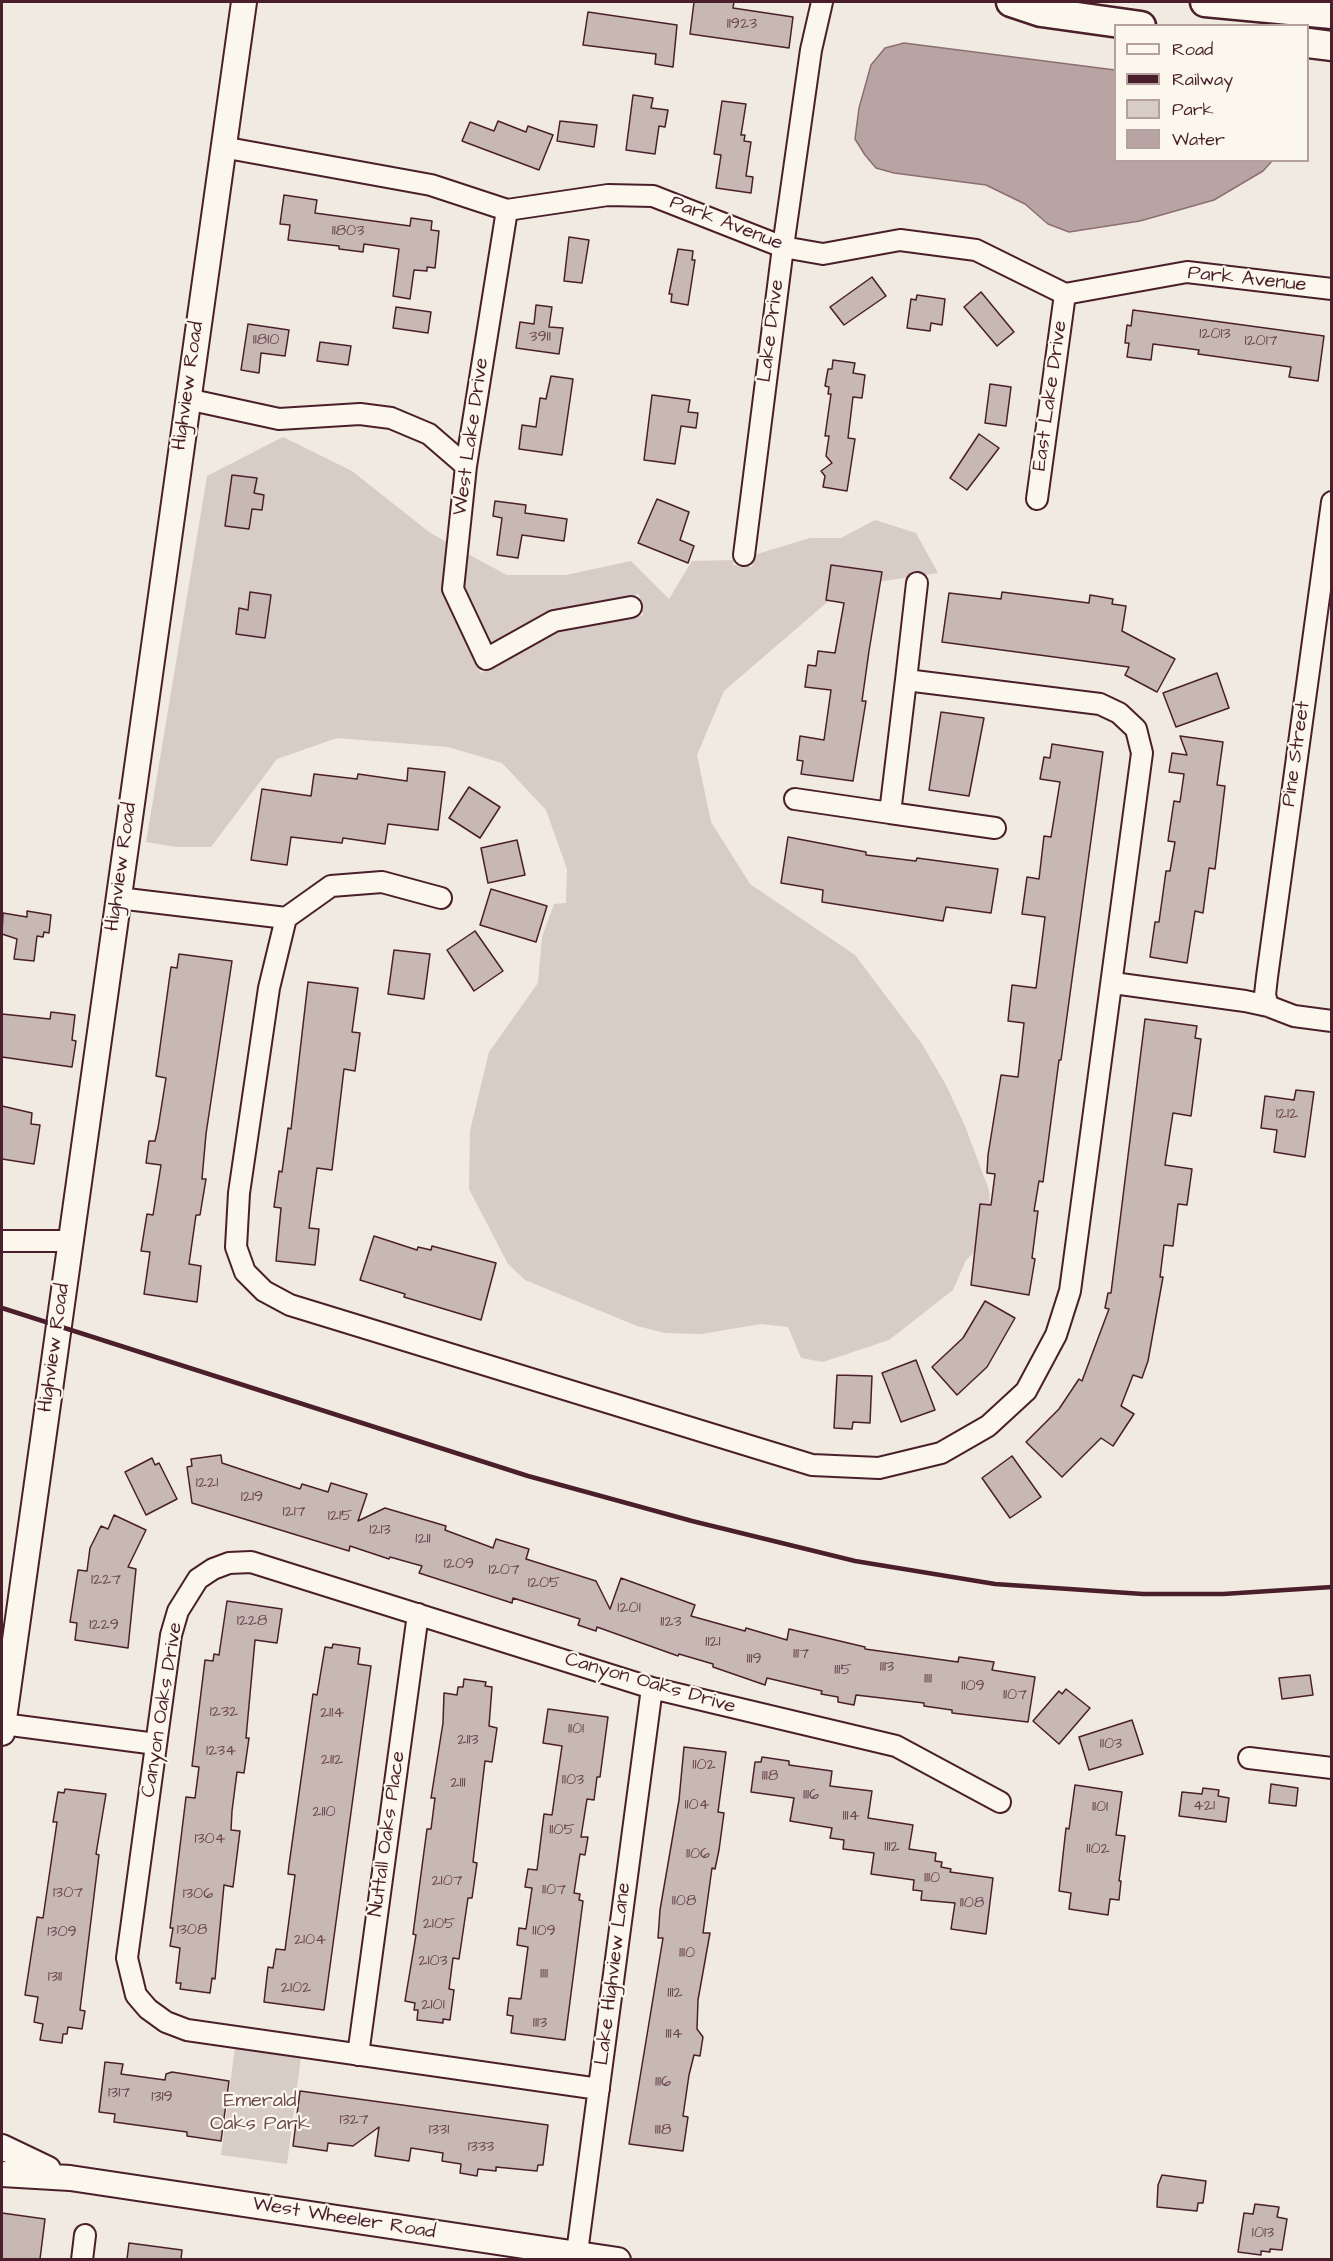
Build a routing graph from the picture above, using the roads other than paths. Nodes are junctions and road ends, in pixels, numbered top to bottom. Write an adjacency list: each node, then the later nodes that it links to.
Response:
1 (244, 2): 9 (street, Highview Road)
2 (822, 2): 11 (street, Lake Drive)
3 (1011, 2): 6 (main road)
4 (1205, 2): 5 (main road)
5 (1332, 14)
6 (1126, 24)
7 (1309, 43): 8 (main road)
8 (1332, 46)
9 (222, 147): 10 (street, Park Avenue); 14 (street, Highview Road)
10 (507, 210): 11 (street, Park Avenue); 15 (street, West Lake Drive)
11 (783, 247): 13 (street, Park Avenue); 18 (street, Lake Drive)
12 (1332, 289): 13 (street, Park Avenue)
13 (1065, 294): 16 (street, East Lake Drive)
14 (187, 399): 15 (street); 25 (street, Highview Road)
15 (466, 466): 20 (street, West Lake Drive)
16 (1037, 499)
17 (1332, 502): 29 (street, Pine Street)
18 (744, 555)
19 (917, 583): 21 (street)
20 (632, 607)
21 (906, 680): 23 (street); 28 (street)
22 (795, 800): 23 (street)
23 (890, 813): 24 (street)
24 (995, 828)
25 (118, 898): 27 (street); 32 (street, Highview Road)
26 (441, 898): 27 (street)
27 (286, 918): 28 (street)
28 (1113, 983): 29 (street)
29 (1268, 1006): 30 (street)
30 (1332, 1021)
31 (2, 1241): 32 (street)
32 (70, 1241): 35 (street, Highview Road)
33 (418, 1614): 34 (street, Canyon Oaks Drive); 36 (street, Canyon Oaks Drive); 40 (street, Nuttall Oaks Place)
34 (652, 1688): 39 (street, Canyon Oaks Drive); 41 (street, Lake Highview Lane)
35 (2, 1729): 36 (street)
36 (156, 1744): 40 (street, Canyon Oaks Drive)
37 (1249, 1758): 38 (street)
38 (1332, 1768)
39 (1000, 1802)
40 (358, 2055): 41 (street, Canyon Oaks Drive)
41 (599, 2089): 46 (street, Lake Highview Lane)
42 (2, 2147): 44 (street, West Wheeler Road)
43 (2, 2174): 44 (street, West Wheeler Road)
44 (70, 2178): 46 (street, West Wheeler Road)
45 (85, 2235): 47 (street)
46 (576, 2257): 48 (street, West Wheeler Road)
47 (82, 2259)
48 (618, 2259)

